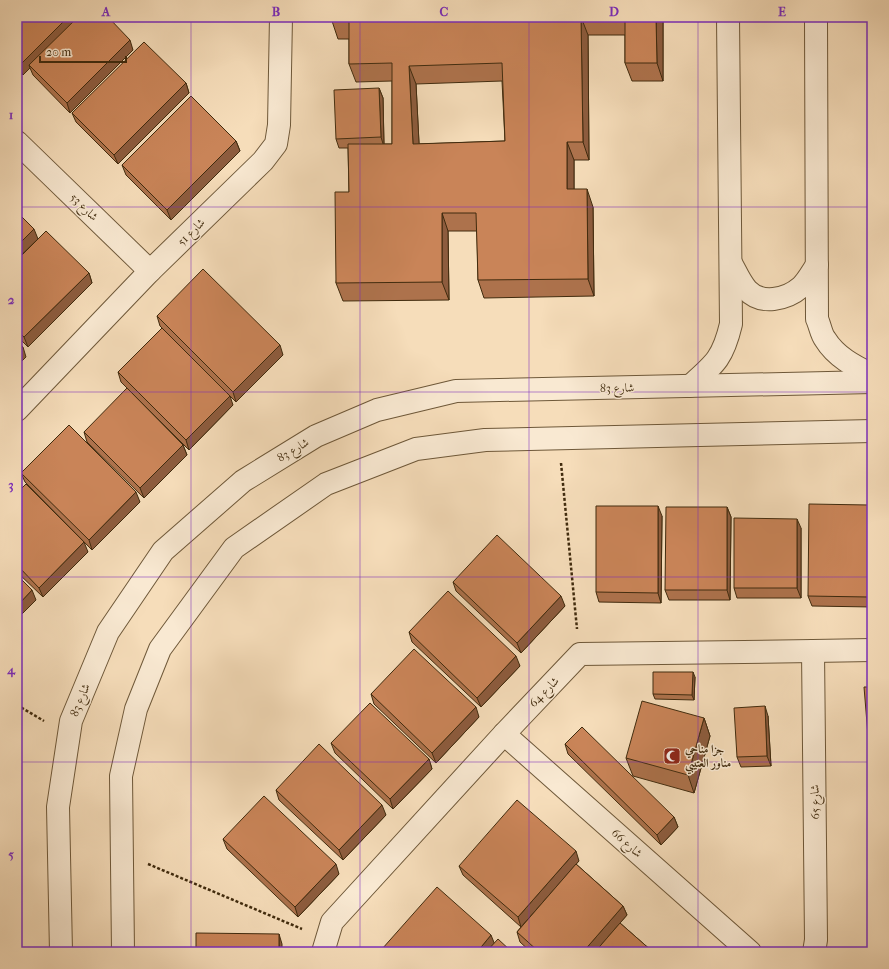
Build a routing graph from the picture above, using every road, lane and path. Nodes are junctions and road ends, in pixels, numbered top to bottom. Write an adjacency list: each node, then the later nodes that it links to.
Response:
1 (281, 17): 7 (street, شارع 51)
2 (728, 17): 5 (street)
3 (816, 17): 6 (street)
4 (17, 142): 7 (street, شارع 53)
5 (730, 261): 6 (street); 10 (street)
6 (817, 265): 8 (street)
7 (150, 272): 11 (street, شارع 51)
8 (872, 375)
9 (872, 382): 10 (street, شارع 83)
10 (690, 386): 20 (street, شارع 83)
11 (17, 410)
12 (872, 431): 13 (street)
13 (558, 438): 16 (path); 18 (street)
14 (872, 650): 15 (street)
15 (813, 651): 16 (street); 23 (street, شارع 65)
16 (580, 654): 17 (street, شارع 64)
17 (504, 734): 19 (street, شارع 64); 22 (street, شارع 66)
18 (122, 853): 19 (path); 21 (street)
19 (325, 946)
20 (60, 952)
21 (123, 952)
22 (750, 952)
23 (814, 952)

